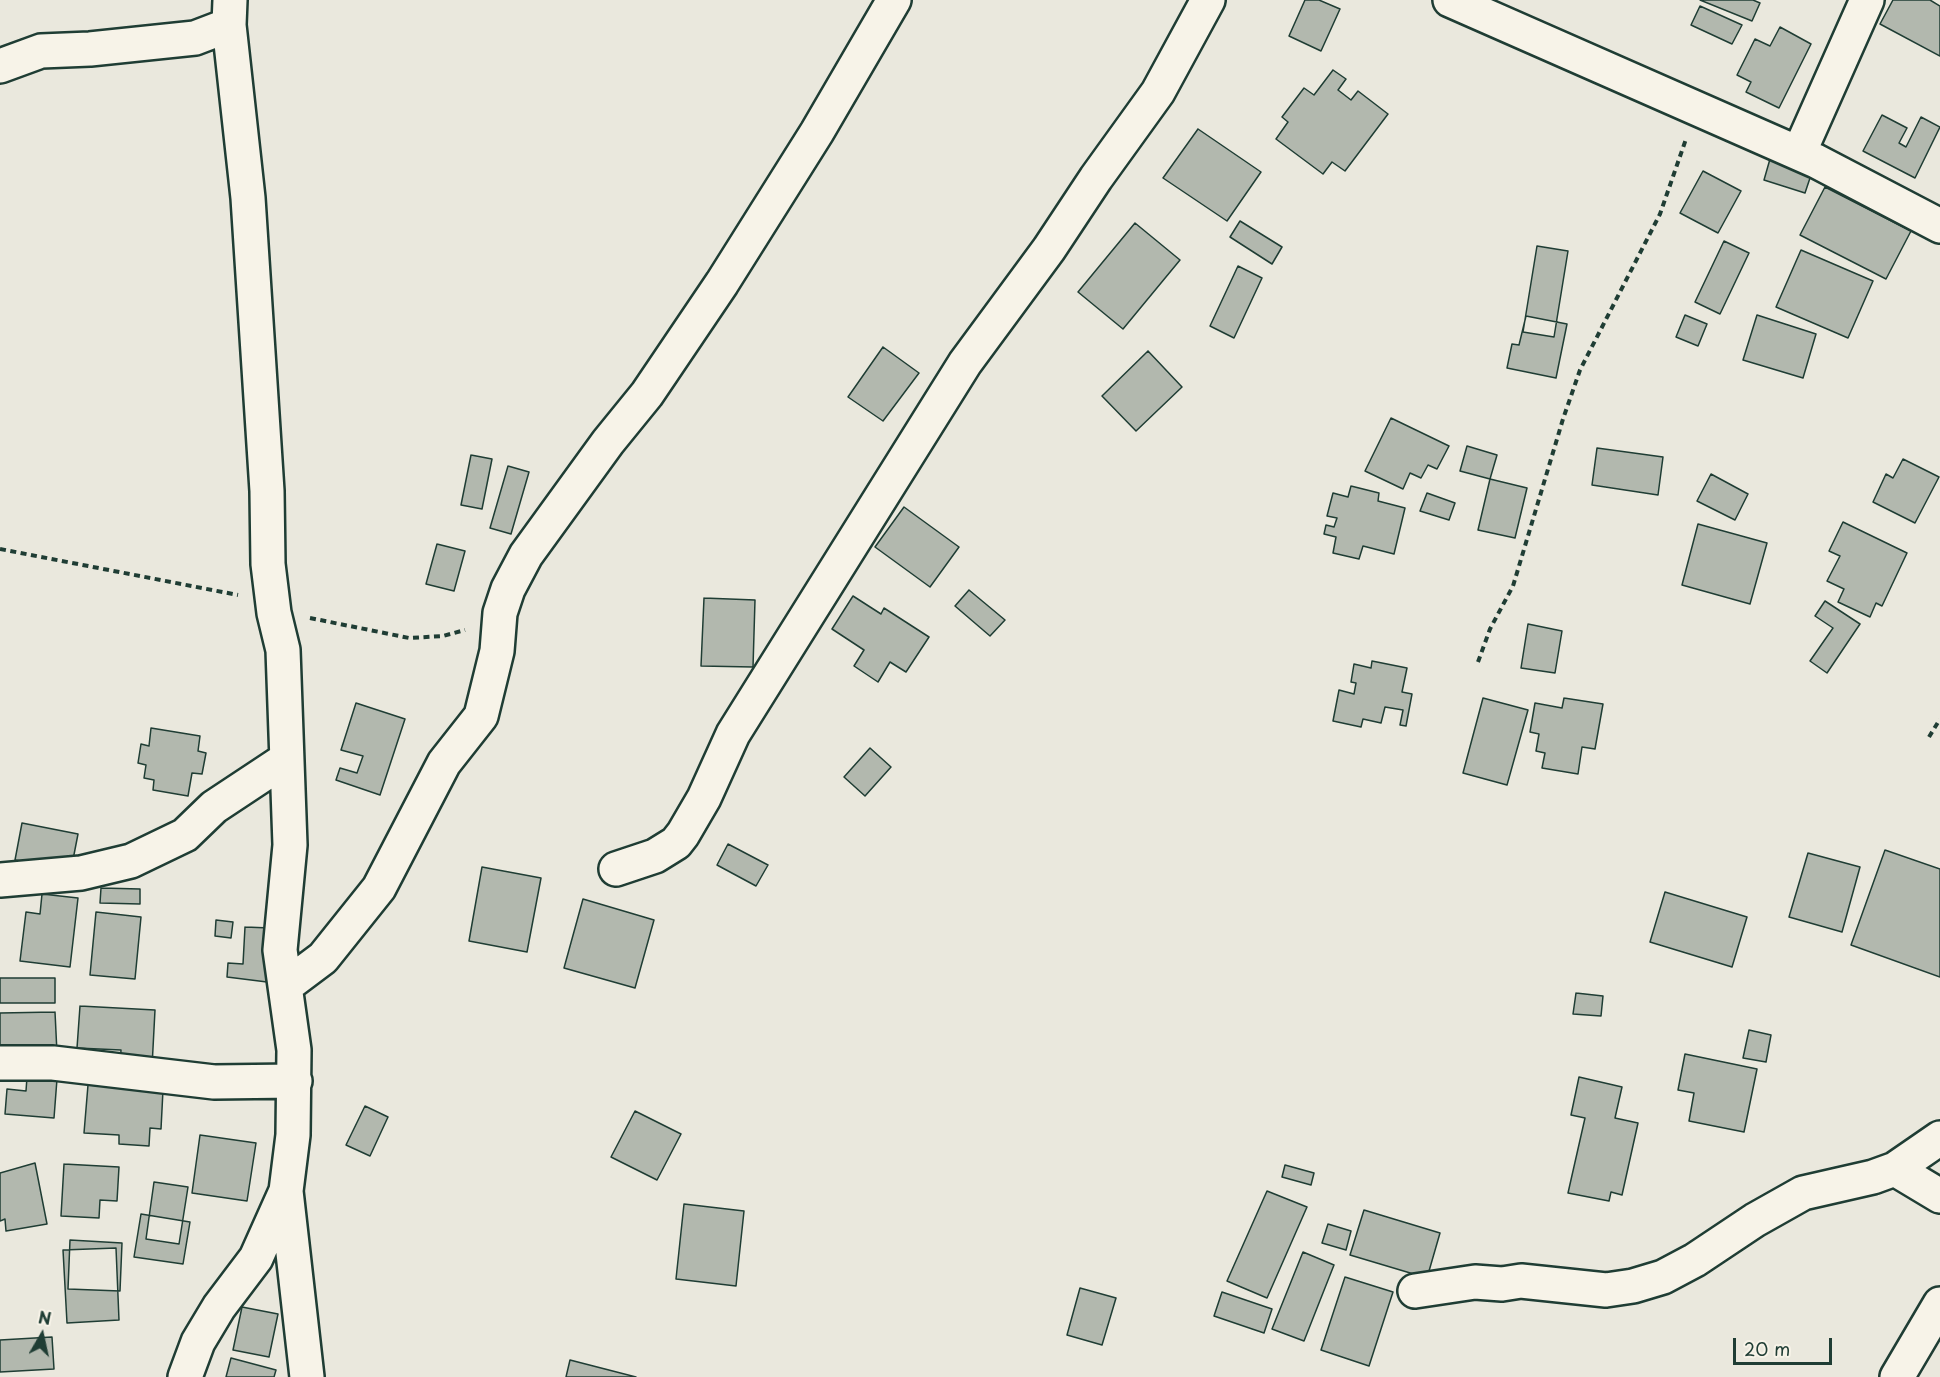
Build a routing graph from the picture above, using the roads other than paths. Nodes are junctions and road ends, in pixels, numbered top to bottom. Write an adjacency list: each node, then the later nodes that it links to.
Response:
1 (894, 0): 12 (street)
2 (1208, 0): 10 (street)
3 (1450, 0): 7 (street)
4 (1868, 0): 7 (street)
5 (230, 13): 6 (street); 9 (street)
6 (0, 66)
7 (1799, 153): 8 (street)
8 (1940, 226)
9 (285, 760): 11 (street); 12 (street)
10 (616, 869)
11 (0, 880)
12 (287, 985): 14 (street)
13 (0, 1063): 14 (street)
14 (295, 1081): 17 (street)
15 (1940, 1138): 16 (street)
16 (1895, 1169): 18 (street); 19 (street)
17 (286, 1191): 21 (street); 22 (street)
18 (1940, 1196)
19 (1415, 1291)
20 (1940, 1304): 23 (street)
21 (186, 1377)
22 (308, 1377)
23 (1897, 1377)

